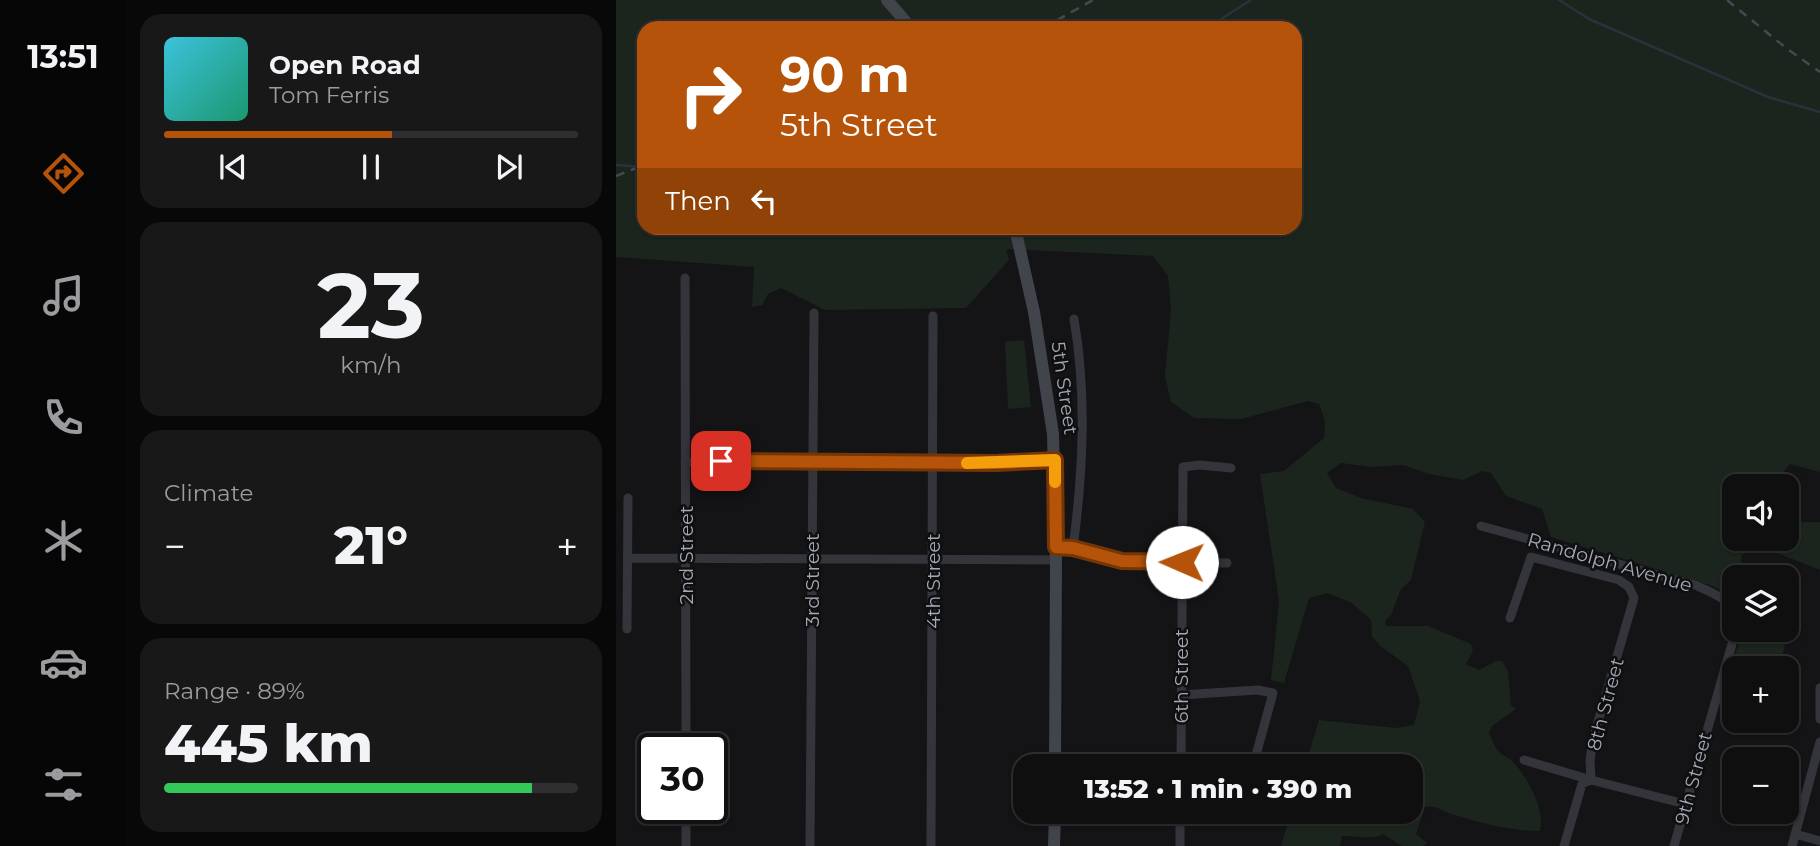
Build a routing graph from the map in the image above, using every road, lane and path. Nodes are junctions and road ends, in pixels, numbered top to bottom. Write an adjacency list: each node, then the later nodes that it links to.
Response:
1 (887, 0): 2 (main road)
2 (905, 21)
3 (1017, 235): 8 (main road, 5th Street)
4 (685, 278): 9 (street, 2nd Street)
5 (814, 313): 10 (street, 3rd Street)
6 (933, 316): 11 (street, 4th Street)
7 (1074, 319): 15 (street)
8 (1055, 460): 11 (street); 16 (main road, 5th Street)
9 (685, 461): 10 (street); 18 (street, 2nd Street)
10 (812, 462): 11 (street); 19 (street, 3rd Street)
11 (934, 462): 20 (street, 4th Street)
12 (1231, 468): 21 (street, 6th Street)
13 (628, 498): 17 (street)
14 (1480, 526): 24 (street, Randolph Avenue)
15 (1073, 548): 16 (street); 21 (street)
16 (1056, 554): 20 (street); 33 (main road, 5th Street)
17 (629, 558): 18 (street); 26 (street)
18 (687, 558): 19 (street); 31 (street, 2nd Street)
19 (811, 558): 20 (street); 45 (street, 3rd Street)
20 (933, 558): 46 (street, 4th Street)
21 (1182, 562): 22 (street); 29 (street, 6th Street)
22 (1227, 563)
23 (1634, 598): 25 (street, Randolph Avenue); 37 (street, 8th Street)
24 (1722, 599)
25 (1510, 618)
26 (627, 629)
27 (1732, 642): 38 (street, 9th Street)
28 (1820, 688): 30 (street)
29 (1181, 695): 34 (street, 6th Street); 35 (street)
30 (1820, 719)
31 (686, 733)
32 (1820, 742): 42 (street)
33 (1055, 754)
34 (1181, 754)
35 (1256, 754)
36 (1524, 760): 37 (street)
37 (1591, 780): 38 (street); 49 (street, 8th Street)
38 (1685, 804): 50 (street, 9th Street)
39 (686, 824): 44 (street)
40 (1055, 824): 47 (main road)
41 (1180, 824): 48 (street)
42 (1795, 834): 43 (street); 51 (street)
43 (1820, 841)
44 (686, 846)
45 (810, 846)
46 (931, 846)
47 (1054, 846)
48 (1180, 846)
49 (1564, 846)
50 (1674, 846)
51 (1792, 846)

